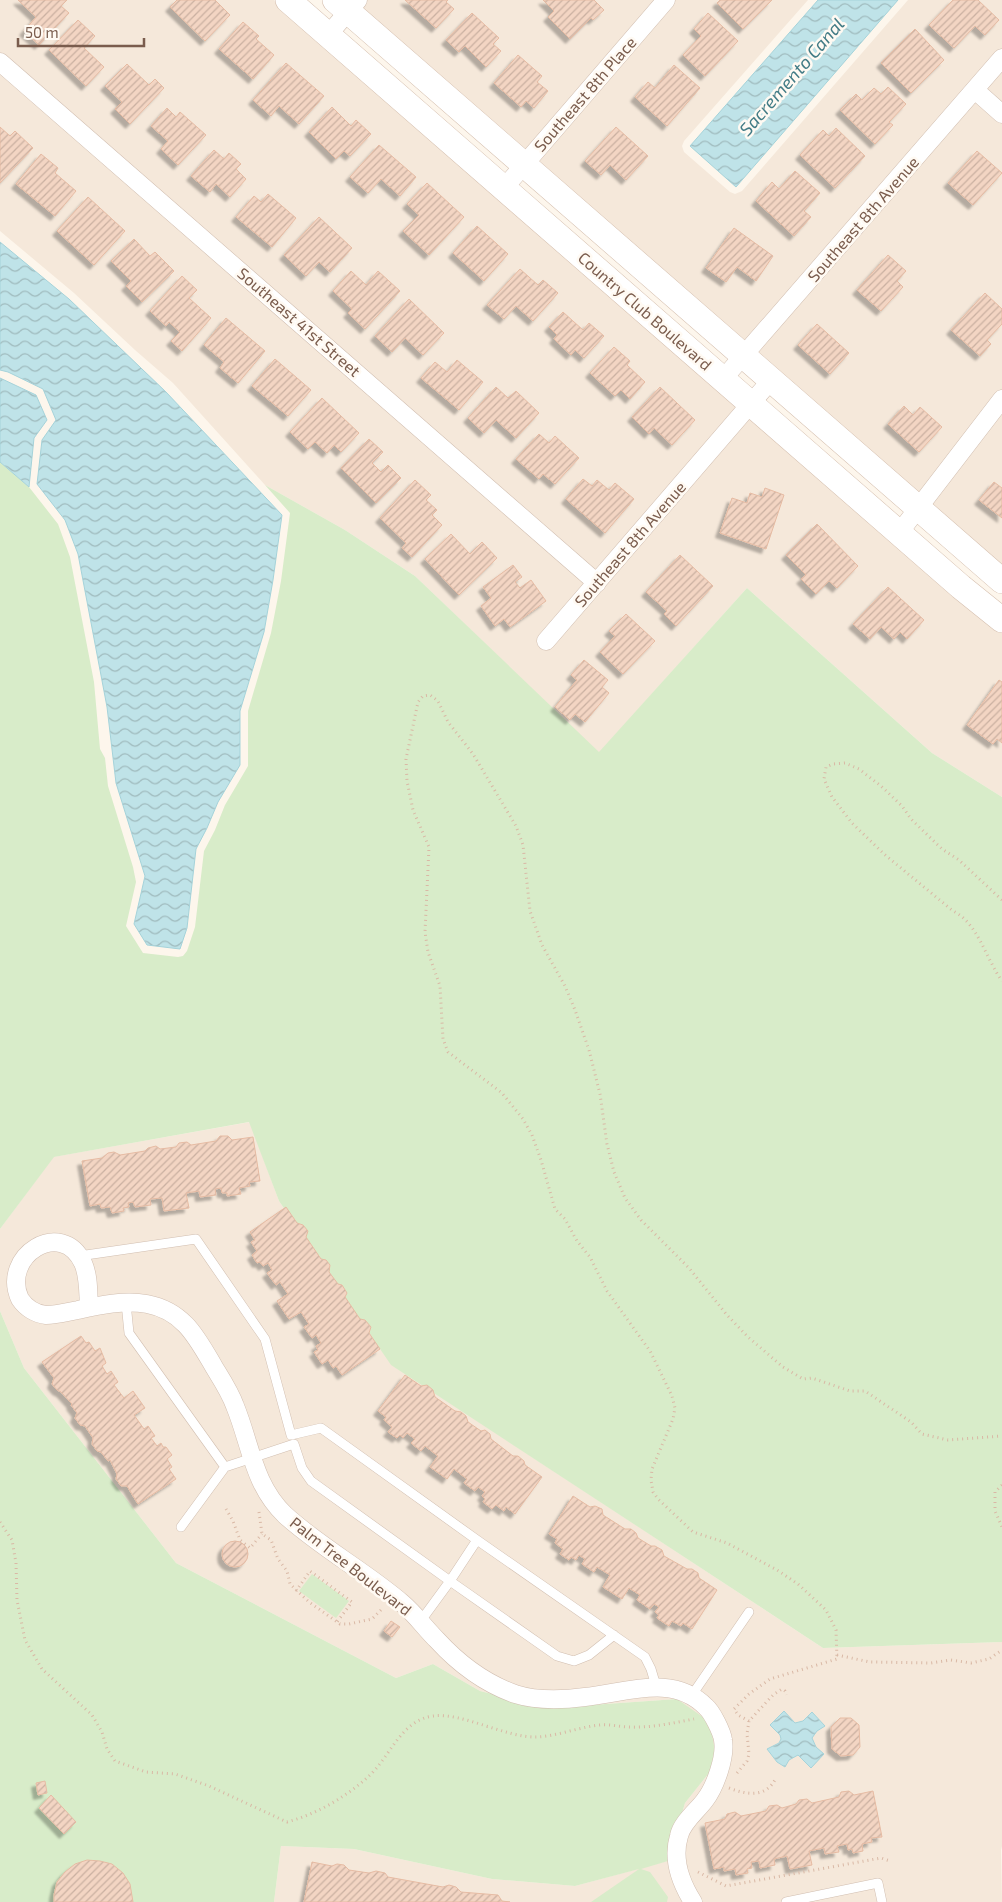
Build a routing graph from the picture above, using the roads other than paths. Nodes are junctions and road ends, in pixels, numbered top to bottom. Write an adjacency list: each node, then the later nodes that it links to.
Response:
1 (288, 0): 4 (main road, Country Club Boulevard)
2 (666, 0): 9 (street, Southeast 8th Place)
3 (347, 4): 4 (street); 9 (main road, Country Club Boulevard)
4 (328, 35): 10 (main road, Country Club Boulevard)
5 (1002, 58): 7 (street, Southeast 8th Avenue)
6 (0, 62): 19 (street, Southeast 41st Street)
7 (975, 90): 8 (street); 11 (street, Southeast 8th Avenue)
8 (1002, 114)
9 (524, 165): 10 (street, Southeast 8th Place); 11 (main road, Country Club Boulevard)
10 (504, 188): 12 (main road, Country Club Boulevard)
11 (745, 356): 12 (street, Southeast 8th Avenue); 13 (main road, Country Club Boulevard)
12 (723, 379): 15 (main road, Country Club Boulevard)
13 (772, 379): 15 (street, Southeast 8th Avenue); 16 (main road, Country Club Boulevard)
14 (1002, 399): 16 (street)
15 (752, 404): 17 (main road, Country Club Boulevard); 19 (street, Southeast 8th Avenue)
16 (918, 508): 17 (street); 18 (main road, Country Club Boulevard)
17 (899, 533): 20 (main road, Country Club Boulevard)
18 (1002, 581)
19 (597, 583): 21 (street, Southeast 8th Avenue)
20 (1002, 620)
21 (546, 641)
22 (79, 1256): 24 (street); 24 (street); 25 (lane)
23 (126, 1303): 24 (street, Palm Tree Boulevard); 26 (street, Palm Tree Boulevard); 27 (lane)
24 (89, 1307)
25 (292, 1440): 26 (lane); 29 (lane); 30 (lane)
26 (252, 1458): 27 (lane); 32 (street, Palm Tree Boulevard)
27 (225, 1467): 28 (lane)
28 (181, 1527)
29 (477, 1540): 30 (lane); 33 (lane)
30 (450, 1580): 32 (lane); 33 (lane)
31 (749, 1612): 35 (lane)
32 (420, 1622): 34 (street, Palm Tree Boulevard)
33 (614, 1635): 34 (lane)
34 (656, 1686): 35 (street, Palm Tree Boulevard)
35 (692, 1695): 36 (street, Palm Tree Boulevard)
36 (693, 1902)
37 (786, 1902): 38 (lane)
38 (882, 1902)

